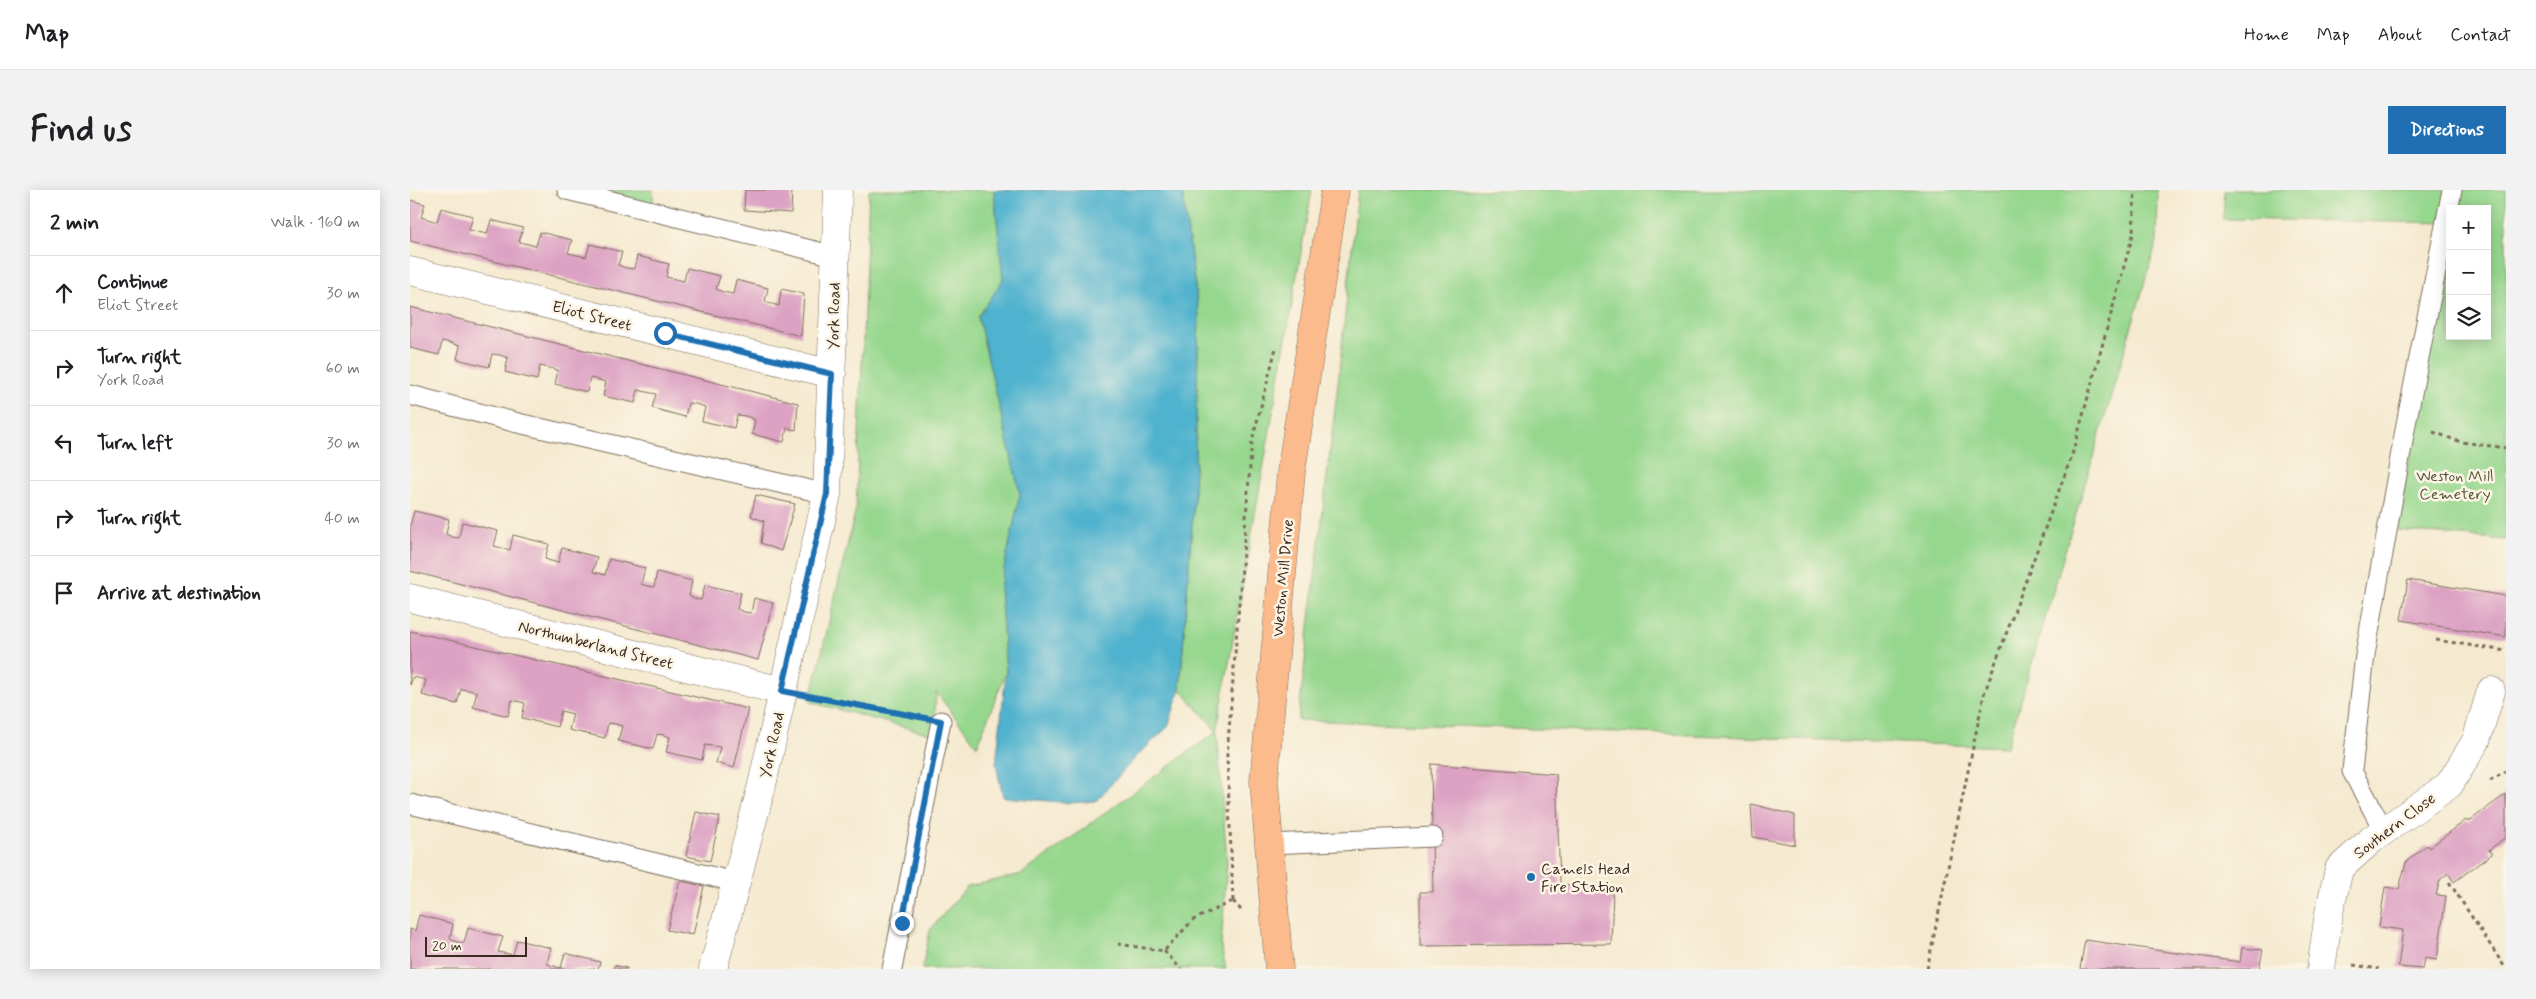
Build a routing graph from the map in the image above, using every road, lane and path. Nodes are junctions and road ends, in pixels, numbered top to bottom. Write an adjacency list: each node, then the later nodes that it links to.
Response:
1 (566, 190): 6 (lane)
2 (838, 190): 6 (street, York Road)
3 (1335, 190): 24 (main road, Weston Mill Drive)
4 (2135, 190): 35 (path)
5 (2452, 190): 10 (lane)
6 (835, 256): 8 (street, York Road)
7 (410, 271): 8 (street, Eliot Street)
8 (832, 374): 12 (street, York Road)
9 (410, 395): 12 (lane)
10 (2406, 424): 11 (path); 22 (lane)
11 (2506, 448)
12 (827, 494): 16 (street, York Road)
13 (410, 598): 16 (street, Northumberland Street)
14 (2436, 640): 15 (path)
15 (2506, 651)
16 (782, 691): 18 (path); 25 (street, York Road)
17 (2490, 691): 22 (street, Southern Close)
18 (941, 721): 32 (lane)
19 (2506, 771): 20 (path)
20 (2491, 781)
21 (410, 804): 25 (lane)
22 (2384, 831): 36 (street, Southern Close)
23 (1433, 838): 24 (lane)
24 (1269, 844): 34 (main road, Weston Mill Drive)
25 (735, 882): 31 (street, York Road)
26 (2450, 882): 38 (path)
27 (1233, 901): 29 (path)
28 (1118, 944): 29 (path)
29 (1164, 951): 33 (path)
30 (2357, 966): 37 (path)
31 (713, 969)
32 (892, 969)
33 (1181, 969)
34 (1279, 969)
35 (1926, 969)
36 (2321, 969)
37 (2378, 969)
38 (2506, 969)

